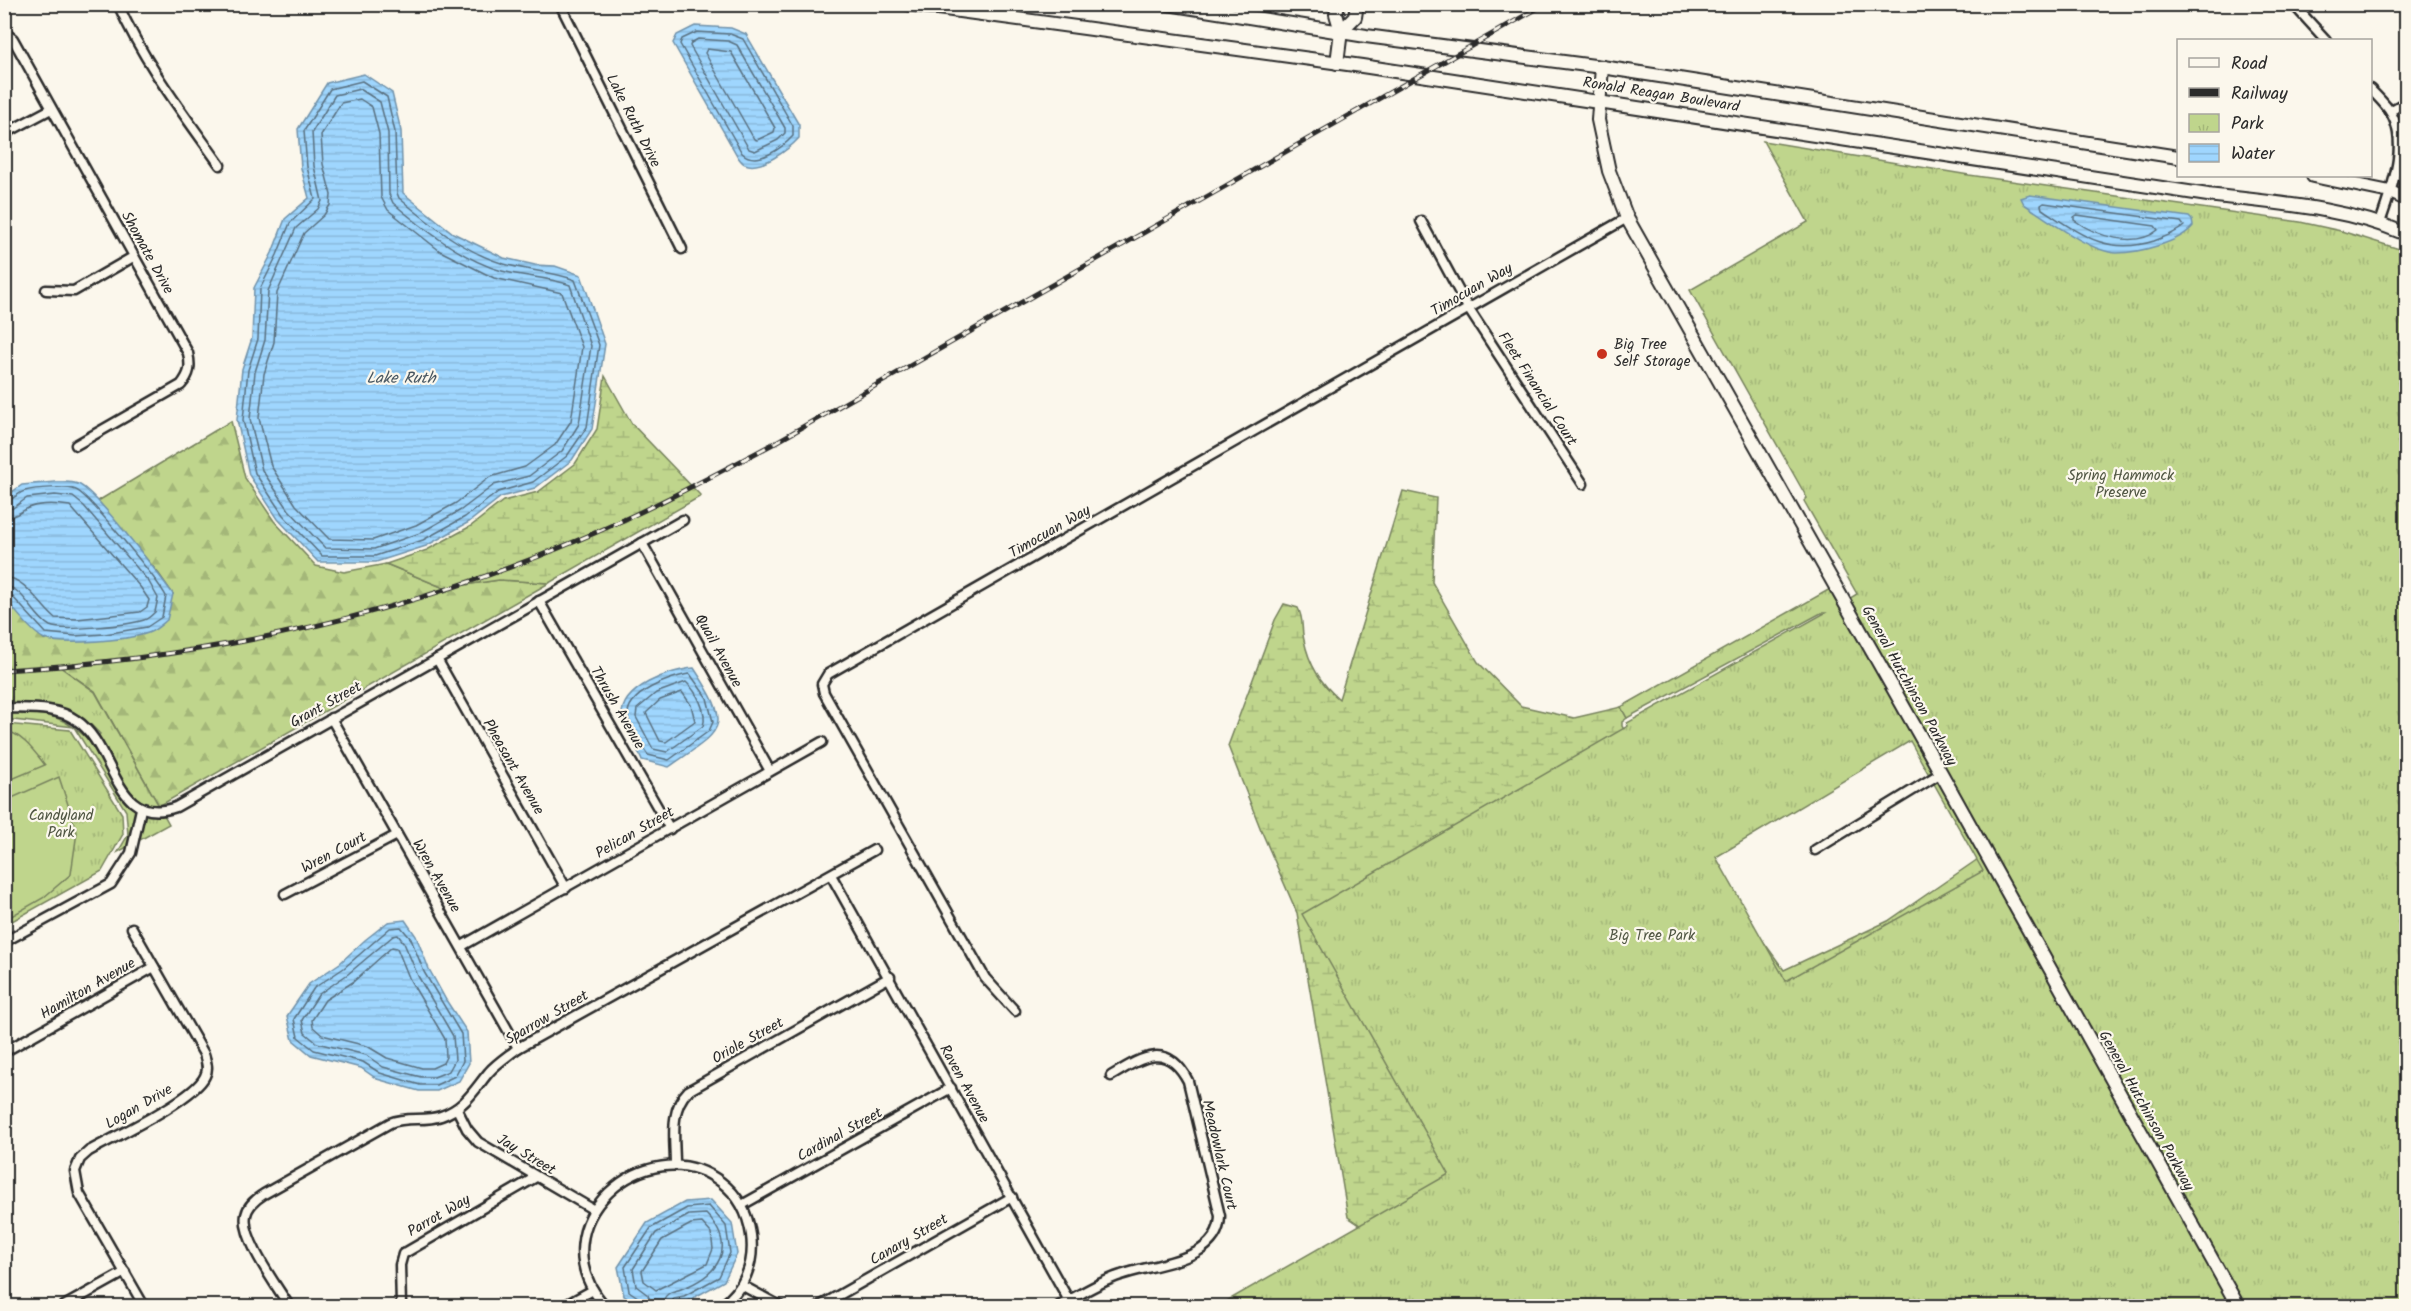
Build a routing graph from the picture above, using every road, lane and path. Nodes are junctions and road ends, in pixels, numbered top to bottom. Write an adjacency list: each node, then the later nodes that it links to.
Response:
1 (118, 4): 20 (street)
2 (560, 4): 28 (street, Lake Ruth Drive)
3 (908, 4): 11 (main road, Ronald Reagan Boulevard)
4 (1168, 4): 8 (main road, Ronald Reagan Boulevard)
5 (1338, 4): 8 (main road)
6 (1358, 4): 8 (main road)
7 (2293, 4): 10 (street)
8 (1341, 31): 11 (main road); 12 (main road, Ronald Reagan Boulevard)
9 (4, 32): 16 (street, Shomate Drive)
10 (2325, 39)
11 (1337, 63): 14 (main road, Ronald Reagan Boulevard)
12 (1602, 67): 14 (main road, General Hutchinson Parkway); 19 (main road, Ronald Reagan Boulevard)
13 (2372, 91): 17 (street)
14 (1600, 102): 24 (main road, General Hutchinson Parkway); 26 (main road, Ronald Reagan Boulevard)
15 (2406, 102): 17 (street)
16 (51, 109): 18 (street); 29 (street, Shomate Drive)
17 (2390, 111): 22 (street)
18 (4, 135)
19 (2177, 157)
20 (220, 165)
21 (2318, 177): 22 (main road)
22 (2390, 192): 23 (main road); 26 (street)
23 (2406, 199)
24 (1627, 218): 31 (street, Timocuan Way); 42 (main road, General Hutchinson Parkway)
25 (1420, 222): 31 (street, Fleet Financial Court)
26 (2380, 222): 27 (main road, Ronald Reagan Boulevard)
27 (2406, 234)
28 (682, 249)
29 (133, 257): 30 (street); 32 (street, Shomate Drive)
30 (46, 290)
31 (1468, 308): 33 (street, Fleet Financial Court); 56 (street, Timocuan Way)
32 (76, 445)
33 (1583, 484)
34 (683, 520): 35 (street, Grant Street)
35 (642, 543): 36 (street, Grant Street); 41 (street, Quail Avenue)
36 (539, 601): 37 (street, Grant Street); 44 (street, Thrush Avenue)
37 (437, 659): 39 (street, Grant Street); 49 (street, Pheasant Avenue)
38 (4, 708): 43 (street)
39 (331, 718): 43 (street, Grant Street); 45 (street, Wren Avenue)
40 (822, 742): 41 (street, Pelican Street)
41 (770, 771): 44 (street, Pelican Street)
42 (1941, 773): 47 (street); 81 (main road, General Hutchinson Parkway)
43 (141, 809): 52 (street)
44 (670, 829): 49 (street, Pelican Street)
45 (397, 835): 50 (street, Wren Court); 53 (street, Wren Avenue)
46 (874, 850): 48 (street, Sparrow Street)
47 (1815, 850)
48 (831, 875): 55 (street, Raven Avenue); 57 (street, Sparrow Street)
49 (566, 888): 53 (street, Pelican Street)
50 (285, 894)
51 (132, 928): 54 (street, Logan Drive)
52 (4, 942)
53 (462, 946): 57 (street, Wren Avenue)
54 (154, 967): 58 (street, Hamilton Avenue); 67 (street, Logan Drive)
55 (890, 977): 60 (street, Raven Avenue); 62 (street, Oriole Street)
56 (1015, 1011)
57 (518, 1048): 61 (street, Sparrow Street)
58 (4, 1052)
59 (1112, 1076): 70 (street, Meadowlark Court)
60 (951, 1088): 64 (street, Raven Avenue); 65 (street, Cardinal Street)
61 (457, 1109): 63 (street, Jay Street); 73 (street, Sparrow Street)
62 (675, 1164): 65 (street); 66 (street)
63 (536, 1177): 66 (street, Jay Street); 74 (street, Parrot Way)
64 (1012, 1197): 70 (street, Raven Avenue); 79 (street, Canary Street)
65 (742, 1205): 68 (street)
66 (594, 1210): 69 (street)
67 (125, 1272): 71 (street); 72 (street, Logan Drive)
68 (742, 1286): 77 (street); 78 (street)
69 (593, 1290): 75 (street); 76 (street)
70 (1071, 1304): 80 (street)
71 (64, 1306)
72 (144, 1306)
73 (289, 1306)
74 (401, 1306)
75 (564, 1306)
76 (605, 1306)
77 (721, 1306)
78 (780, 1306)
79 (820, 1306)
80 (1059, 1306)
81 (2238, 1306)

